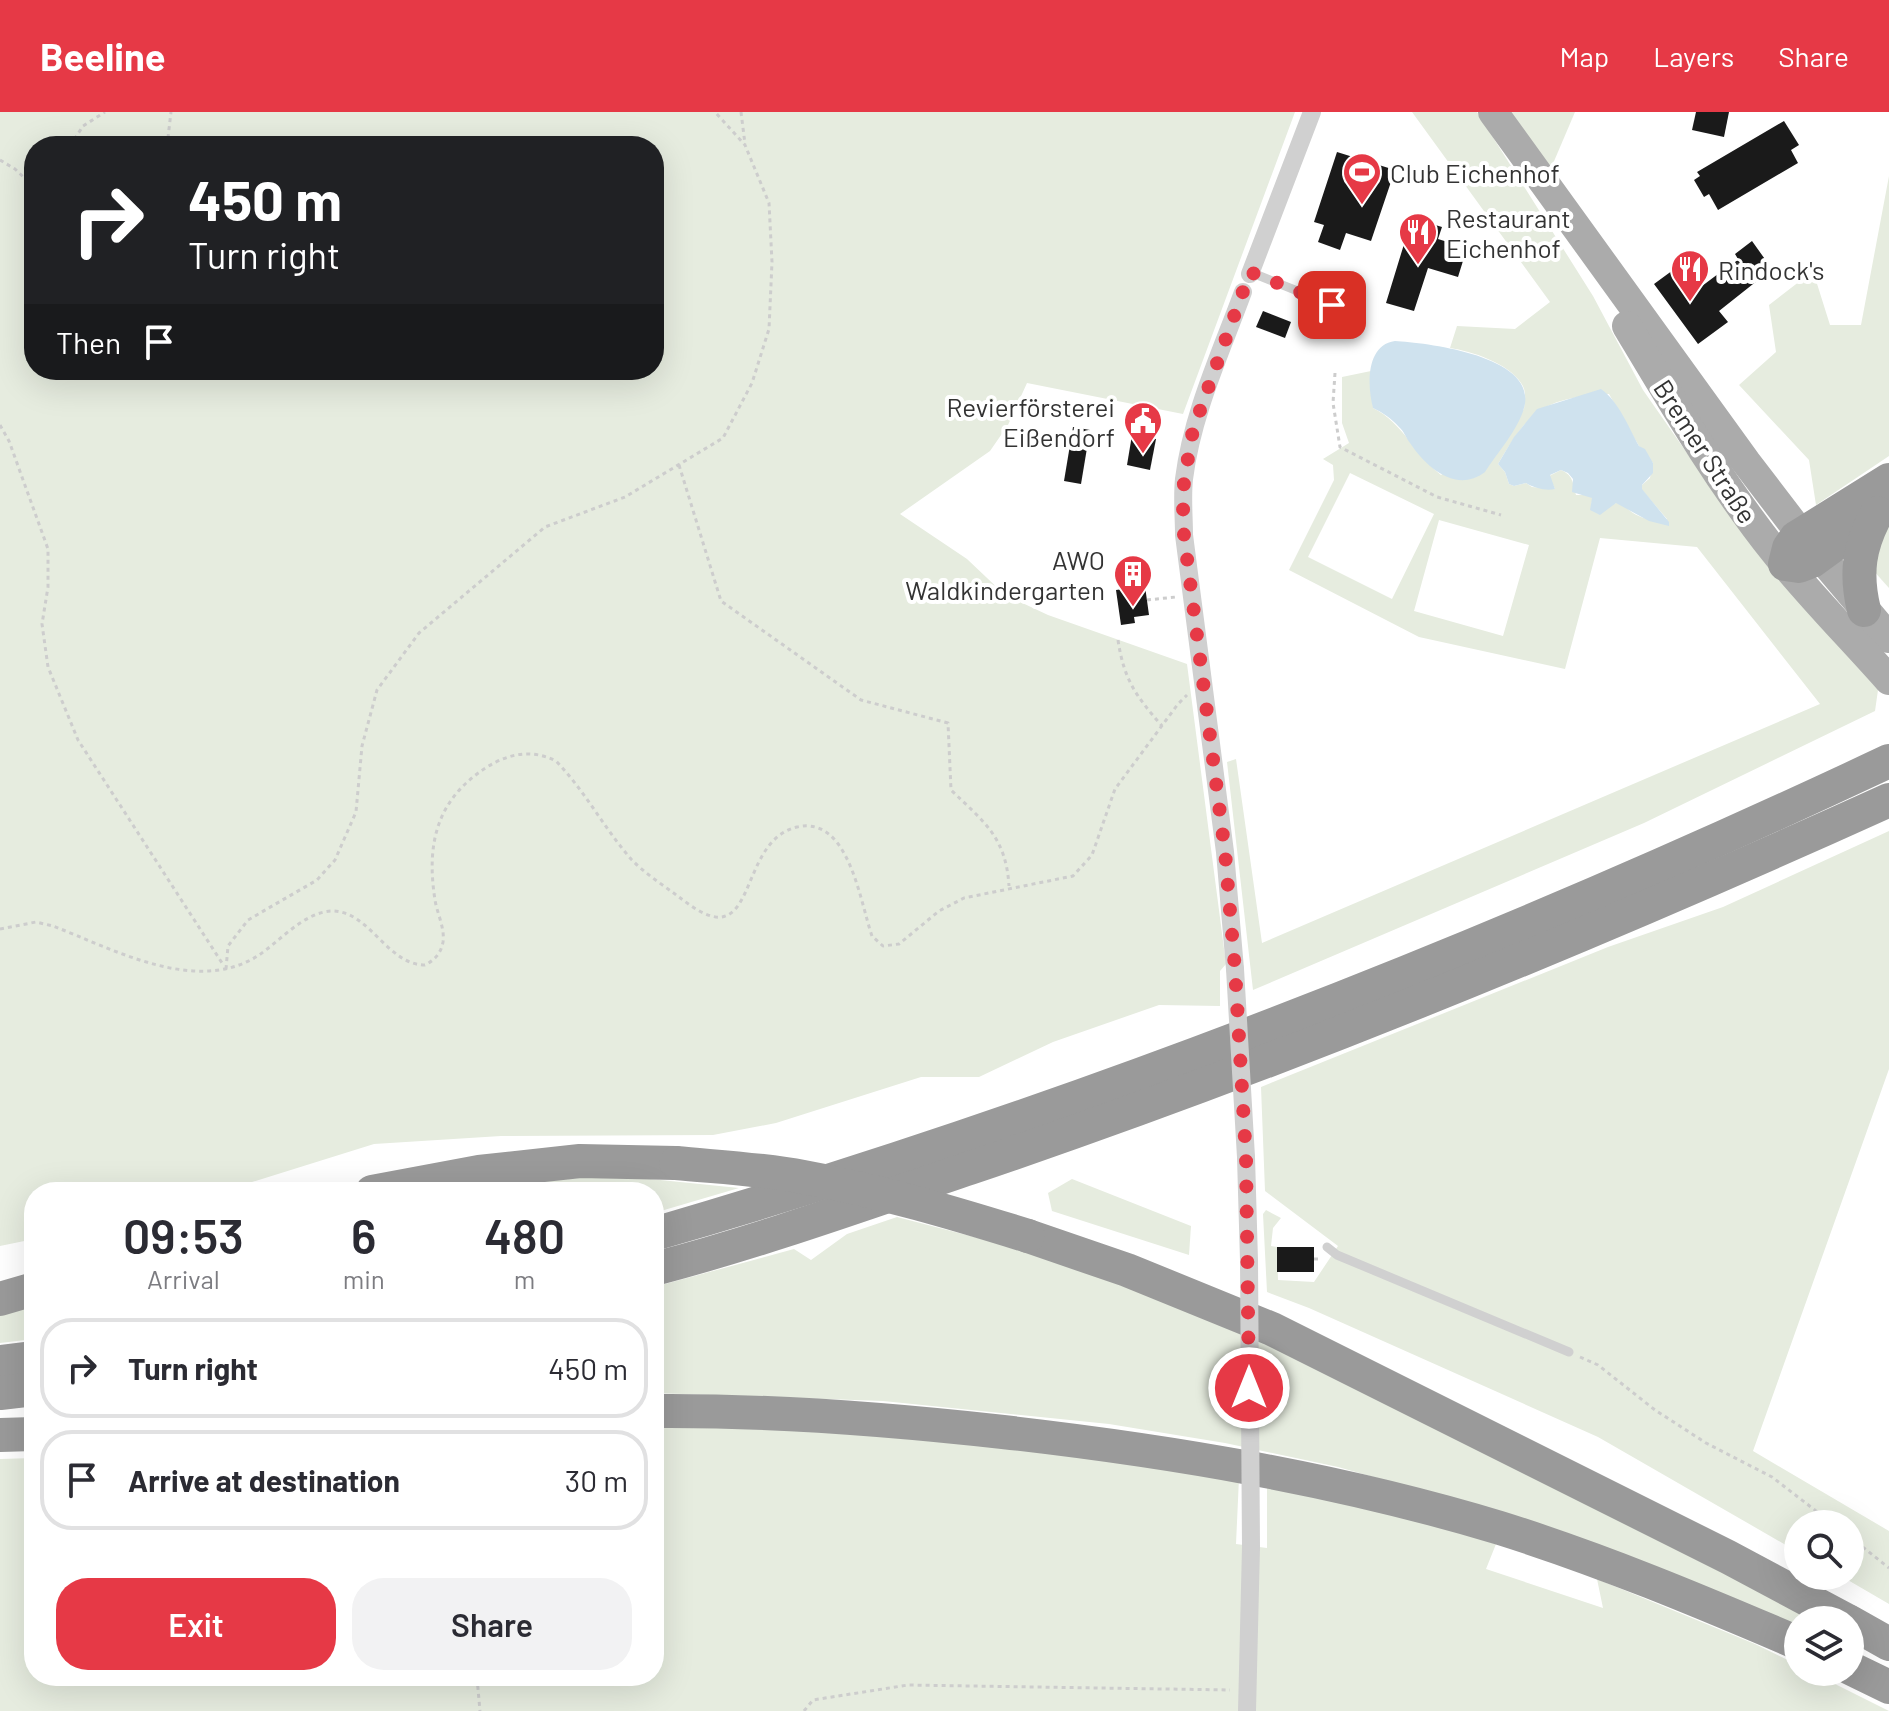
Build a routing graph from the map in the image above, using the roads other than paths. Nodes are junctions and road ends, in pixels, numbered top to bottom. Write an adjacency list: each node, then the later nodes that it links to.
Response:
1 (1312, 112): 4 (street)
2 (1493, 112): 3 (main road, Bremer Straße)
3 (1557, 198): 8 (main road, Bremer Straße); 9 (main road, Bremer Straße)
4 (1248, 279): 5 (lane); 35 (street, bridge)
5 (1355, 314)
6 (1889, 480): 8 (highway)
7 (1883, 509): 8 (highway); 10 (highway)
8 (1810, 545): 9 (highway); 10 (main road, Bremer Straße)
9 (1785, 564): 12 (main road, Bremer Straße)
10 (1864, 610): 11 (main road, Bremer Straße)
11 (1889, 638)
12 (1889, 680)
13 (1889, 761): 16 (highway)
14 (1889, 800): 18 (highway)
15 (426, 1182): 29 (highway, bridge)
16 (664, 1231)
17 (1327, 1247): 21 (lane)
18 (664, 1266)
19 (24, 1292): 20 (highway)
20 (0, 1299)
21 (1569, 1352)
22 (24, 1359): 23 (highway)
23 (0, 1362)
24 (24, 1390): 25 (highway)
25 (0, 1393)
26 (664, 1411): 31 (highway)
27 (24, 1434): 28 (highway)
28 (0, 1435)
29 (1820, 1606)
30 (1864, 1630): 32 (highway)
31 (1784, 1637)
32 (1889, 1644)
33 (1864, 1675): 34 (highway)
34 (1889, 1687)
35 (1247, 1711)

